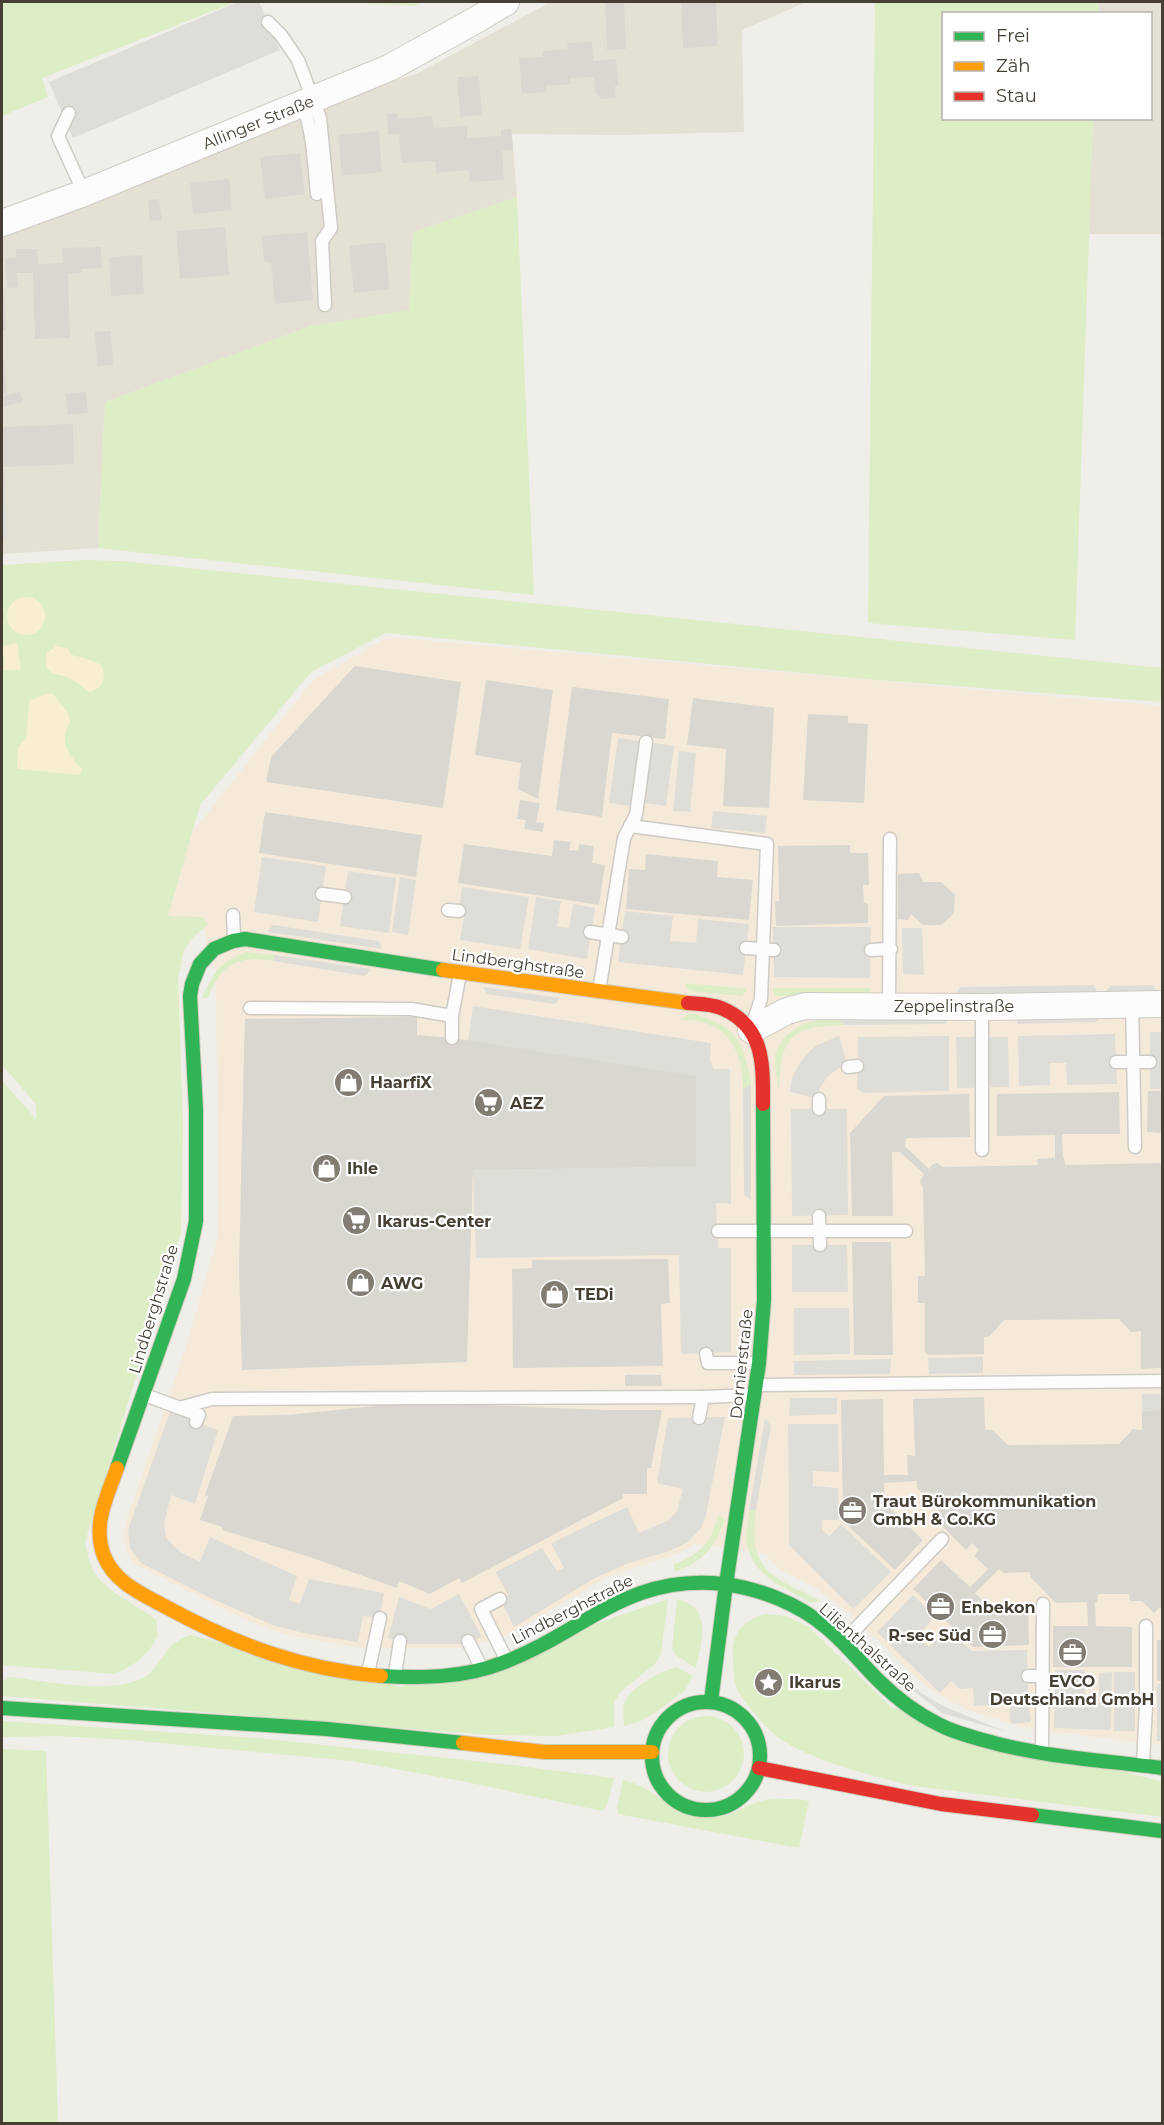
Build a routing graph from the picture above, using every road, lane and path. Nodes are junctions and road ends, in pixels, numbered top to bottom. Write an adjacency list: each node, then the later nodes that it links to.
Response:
1 (506, 2): 3 (street, Allinger Straße)
2 (268, 22): 3 (lane)
3 (308, 102): 5 (street, Allinger Straße); 6 (lane); 8 (lane)
4 (69, 113): 5 (lane)
5 (84, 193): 7 (street, Allinger Straße)
6 (317, 194)
7 (2, 223)
8 (325, 305)
9 (646, 742): 10 (lane)
10 (630, 826): 16 (lane); 20 (lane)
11 (890, 839): 22 (lane)
12 (322, 894): 13 (lane)
13 (345, 897)
14 (233, 915): 18 (lane)
15 (590, 932): 16 (lane)
16 (609, 935): 17 (lane); 24 (lane)
17 (622, 937)
18 (235, 940): 23 (street, Lindberghstraße); 48 (street, Lindberghstraße)
19 (746, 948): 20 (lane)
20 (768, 950): 31 (lane)
21 (871, 950): 22 (lane)
22 (891, 950): 27 (lane)
23 (460, 971): 24 (street, Lindberghstraße); 30 (lane)
24 (599, 992): 31 (street, Lindberghstraße)
25 (1132, 1004): 26 (street, Zeppelinstraße); 28 (street, Zeppelinstraße); 34 (lane)
26 (1162, 1004)
27 (889, 1006): 28 (street, Zeppelinstraße); 31 (street, Zeppelinstraße)
28 (982, 1007): 37 (lane)
29 (250, 1008): 30 (lane)
30 (452, 1016): 32 (lane)
31 (751, 1030): 41 (street, Dornierstraße)
32 (452, 1038)
33 (1116, 1062): 34 (lane)
34 (1134, 1062): 35 (lane); 36 (lane)
35 (1150, 1062)
36 (1135, 1147)
37 (982, 1150)
38 (819, 1216): 39 (lane)
39 (819, 1230): 41 (lane); 42 (lane); 43 (lane)
40 (718, 1231): 41 (lane)
41 (764, 1231): 45 (street, Dornierstraße)
42 (906, 1231)
43 (820, 1245)
44 (705, 1354): 45 (lane)
45 (759, 1363): 47 (street, Dornierstraße)
46 (1162, 1381): 47 (lane)
47 (756, 1390): 49 (lane); 54 (street, Dornierstraße)
48 (144, 1395): 50 (lane); 64 (street, Lindberghstraße)
49 (703, 1396): 50 (lane); 51 (lane)
50 (179, 1408): 52 (lane)
51 (699, 1418)
52 (196, 1422)
53 (942, 1539): 61 (lane)
54 (726, 1584): 61 (street, Lilienthalstraße); 62 (street, Lindberghstraße); 68 (street, Dornierstraße)
55 (500, 1599): 62 (lane)
56 (1043, 1604): 67 (lane)
57 (380, 1618): 64 (lane)
58 (1146, 1626): 72 (lane)
59 (400, 1641): 65 (lane)
60 (468, 1641): 63 (lane)
61 (843, 1643): 71 (street, Lilienthalstraße)
62 (507, 1660): 63 (street, Lindberghstraße)
63 (482, 1670): 65 (street, Lindberghstraße)
64 (368, 1674): 65 (street, Lindberghstraße)
65 (394, 1676)
66 (1028, 1676): 67 (lane)
67 (1042, 1676): 71 (lane)
68 (711, 1701): 70 (street); 74 (street)
69 (2, 1708): 70 (street)
70 (652, 1752): 74 (street)
71 (1042, 1755): 72 (street, Lilienthalstraße)
72 (1142, 1765): 73 (street, Lilienthalstraße)
73 (1162, 1767)
74 (759, 1768): 75 (street)
75 (1162, 1831)

